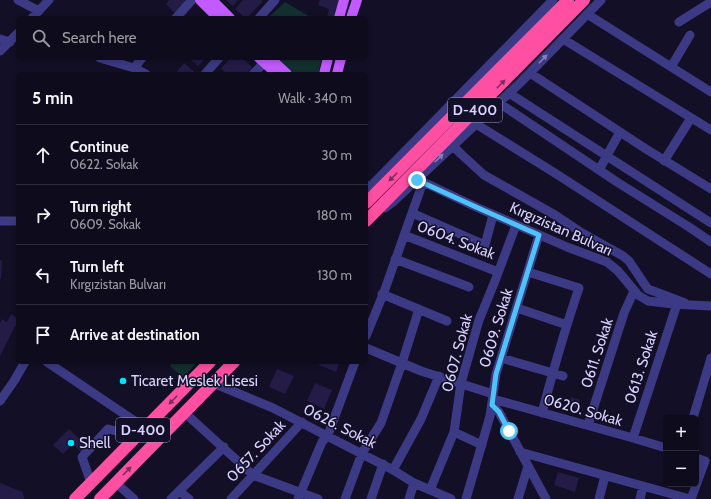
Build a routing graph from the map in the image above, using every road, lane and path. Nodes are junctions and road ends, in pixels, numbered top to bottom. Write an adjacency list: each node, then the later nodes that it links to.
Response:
1 (18, 0): 14 (street)
2 (49, 0): 14 (street)
3 (192, 0): 17 (street)
4 (200, 0): 18 (main road)
5 (212, 0): 19 (main road)
6 (275, 0): 20 (street)
7 (344, 0): 21 (main road)
8 (357, 0): 22 (main road)
9 (553, 0): 58 (street)
10 (568, 0): 60 (highway, D-400, one-way to 60)
11 (584, 0): 63 (highway, D-400, one-way to 11)
12 (601, 0): 15 (street)
13 (708, 4): 23 (street)
14 (39, 11): 16 (street)
15 (587, 14): 27 (street); 36 (street)
16 (34, 16)
17 (178, 16)
18 (216, 16)
19 (228, 16)
20 (261, 16)
21 (340, 16)
22 (352, 16)
23 (679, 22)
24 (16, 35): 28 (street)
25 (690, 35): 36 (street)
26 (0, 39): 28 (street)
27 (563, 39): 45 (street, one-way to 27); 49 (street)
28 (10, 42): 29 (street)
29 (0, 51)
30 (107, 60): 37 (street)
31 (140, 60): 37 (street)
32 (217, 60): 39 (street)
33 (264, 60): 40 (street); 41 (main road); 42 (main road)
34 (328, 60): 43 (main road)
35 (340, 60): 44 (main road)
36 (671, 67): 46 (street)
37 (134, 68): 38 (street)
38 (142, 72)
39 (207, 72)
40 (255, 72)
41 (275, 72)
42 (284, 72)
43 (324, 72)
44 (338, 72)
45 (530, 73): 47 (street); 52 (street)
46 (710, 90)
47 (509, 93): 48 (street); 54 (street)
48 (499, 103): 50 (street); 56 (street)
49 (692, 118): 51 (street); 55 (street)
50 (476, 124): 53 (street); 75 (street)
51 (711, 130)
52 (620, 132): 54 (street); 55 (street)
53 (453, 146): 57 (street, one-way to 53); 80 (street)
54 (606, 155): 56 (street); 67 (street)
55 (664, 161): 59 (street)
56 (599, 170): 71 (street)
57 (420, 181): 61 (street); 62 (street, Kırgızistan Bulvarı); 64 (street)
58 (368, 187)
59 (711, 190)
60 (368, 202)
61 (412, 213): 62 (street); 69 (street)
62 (493, 214): 68 (street, Kırgızistan Bulvarı)
63 (368, 219)
64 (368, 219)
65 (0, 221): 66 (street)
66 (16, 221)
67 (711, 223)
68 (516, 225): 70 (street, Kırgızistan Bulvarı); 73 (street, 0607. Sokak)
69 (404, 235): 72 (street); 73 (street, 0604. Sokak)
70 (539, 235): 74 (street, 0609. Sokak); 77 (street, Kırgızistan Bulvarı)
71 (711, 242)
72 (395, 259): 76 (street); 78 (street)
73 (498, 272): 100 (street, 0607. Sokak)
74 (528, 272): 82 (street, 0609. Sokak); 85 (street)
75 (711, 274)
76 (469, 288)
77 (634, 290): 79 (street, Kırgızistan Bulvarı); 107 (street, 0611. Sokak)
78 (382, 294): 83 (street); 86 (street)
79 (677, 304): 80 (street, Kırgızistan Bulvarı); 111 (street, 0613. Sokak)
80 (692, 305): 81 (street, Kırgızistan Bulvarı)
81 (711, 306)
82 (517, 308): 85 (street); 88 (street, 0609. Sokak)
83 (419, 310): 84 (street); 90 (street)
84 (446, 321)
85 (567, 325): 96 (street)
86 (368, 331)
87 (368, 349): 90 (street, 0620. Sokak)
88 (501, 358): 96 (street); 102 (street, 0609. Sokak)
89 (711, 358): 105 (street)
90 (402, 363): 97 (street, 0620. Sokak); 116 (street)
91 (24, 364): 101 (street)
92 (50, 364): 108 (street)
93 (207, 364): 108 (highway, D-400, one-way to 108)
94 (232, 364): 99 (highway, D-400)
95 (354, 364): 110 (street)
96 (552, 373): 98 (street); 104 (street)
97 (439, 376): 100 (street, 0620. Sokak); 120 (street)
98 (563, 376)
99 (213, 383): 103 (highway, D-400); 106 (street, 0626. Sokak)
100 (461, 384): 102 (street, 0620. Sokak); 109 (street, 0607. Sokak)
101 (1, 398)
102 (493, 399): 104 (street, 0620. Sokak); 112 (street, 0609. Sokak); 115 (street)
103 (185, 413): 113 (street); 125 (highway, D-400, one-way to 103)
104 (542, 413): 107 (street, 0620. Sokak)
105 (694, 415)
106 (302, 422): 110 (street, 0626. Sokak); 121 (street, 0657. Sokak)
107 (588, 425): 111 (street, 0620. Sokak)
108 (141, 432): 124 (highway, D-400); 124 (street)
109 (454, 432): 112 (street); 129 (street, 0607. Sokak)
110 (328, 436): 116 (street, 0626. Sokak); 131 (street)
111 (633, 438): 114 (street, 0620. Sokak)
112 (482, 445): 143 (street, 0609. Sokak)
113 (224, 447): 121 (street); 130 (street)
114 (663, 447)
115 (520, 452): 119 (street); 122 (street)
116 (362, 453): 118 (street, 0626. Sokak); 139 (street)
117 (699, 459): 123 (street)
118 (384, 464): 120 (street, 0626. Sokak); 140 (street)
119 (528, 466): 144 (street); 145 (street)
120 (394, 470): 126 (street, 0626. Sokak)
121 (253, 475): 131 (street); 132 (street, 0657. Sokak)
122 (604, 476): 127 (street); 146 (street)
123 (699, 477)
124 (91, 483): 133 (highway, D-400)
125 (116, 483): 134 (highway, D-400); 135 (street)
126 (414, 484): 129 (street, 0626. Sokak); 141 (street)
127 (643, 486): 147 (street); 148 (street)
128 (695, 487): 148 (street)
129 (430, 490): 142 (street, 0626. Sokak)
130 (180, 491): 136 (street); 137 (street)
131 (299, 496): 138 (street)
132 (235, 498)
133 (75, 499)
134 (100, 499)
135 (134, 499)
136 (171, 499)
137 (189, 499)
138 (318, 499)
139 (345, 499)
140 (371, 499)
141 (409, 499)
142 (451, 499)
143 (466, 499)
144 (518, 499)
145 (546, 499)
146 (599, 499)
147 (640, 499)
148 (691, 499)

